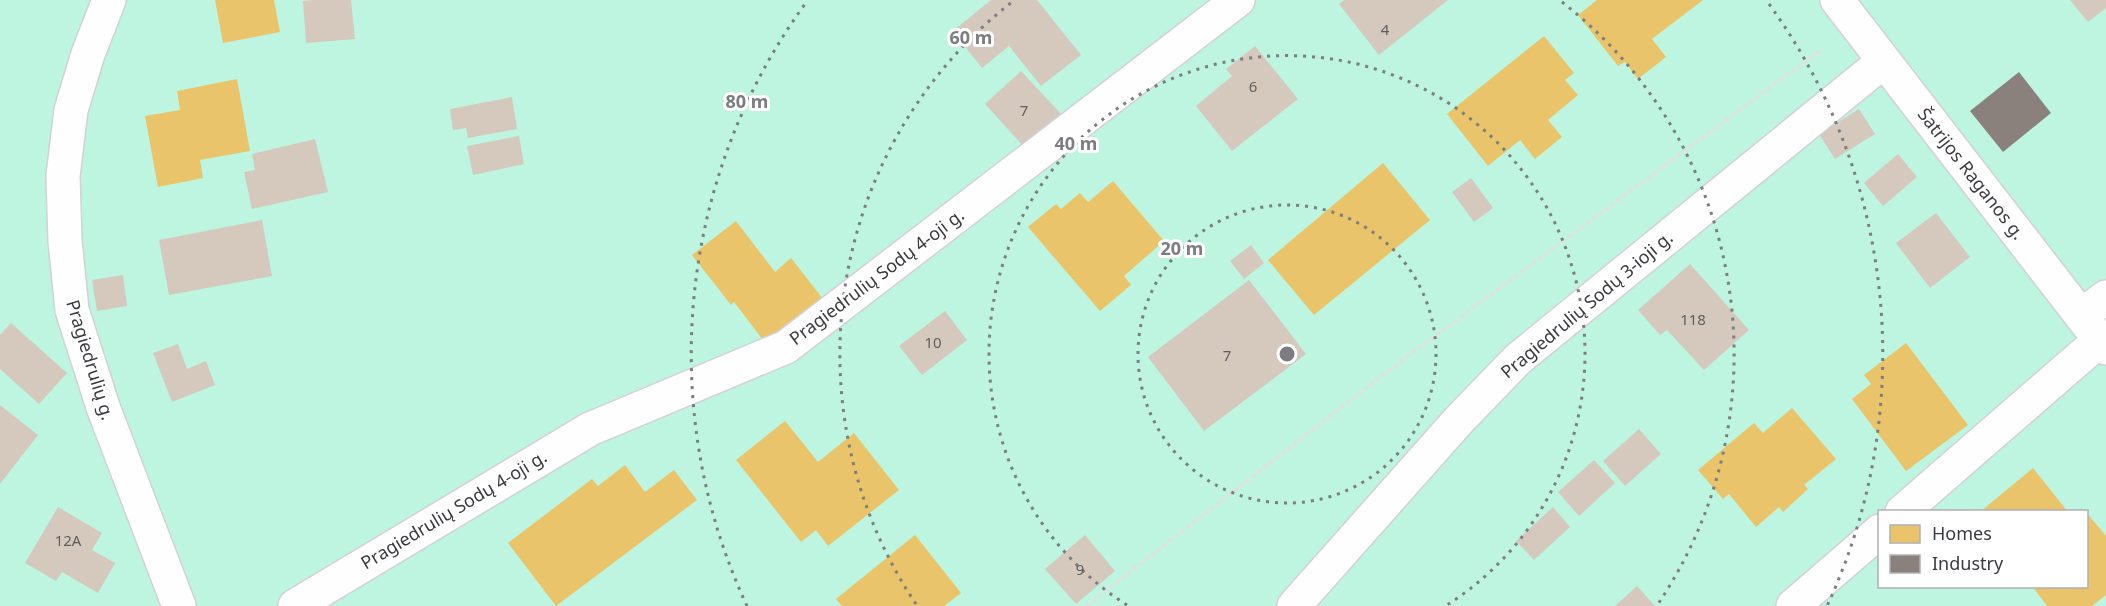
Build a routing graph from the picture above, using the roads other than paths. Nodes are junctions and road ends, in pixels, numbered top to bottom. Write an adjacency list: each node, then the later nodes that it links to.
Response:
1 (109, 0): 8 (street, Pragiedrulių g.)
2 (1238, 0): 9 (street, Pragiedrulių Sodų 4-oji g.)
3 (1846, 12): 4 (street, Šatrijos Raganos g.)
4 (1884, 61): 5 (street, Šatrijos Raganos g.); 10 (street, Pragiedrulių Sodų 3-ioji g.)
5 (2098, 325): 6 (street)
6 (1904, 510)
7 (1878, 533): 11 (street)
8 (179, 606)
9 (295, 606)
10 (1294, 606)
11 (1793, 606)

